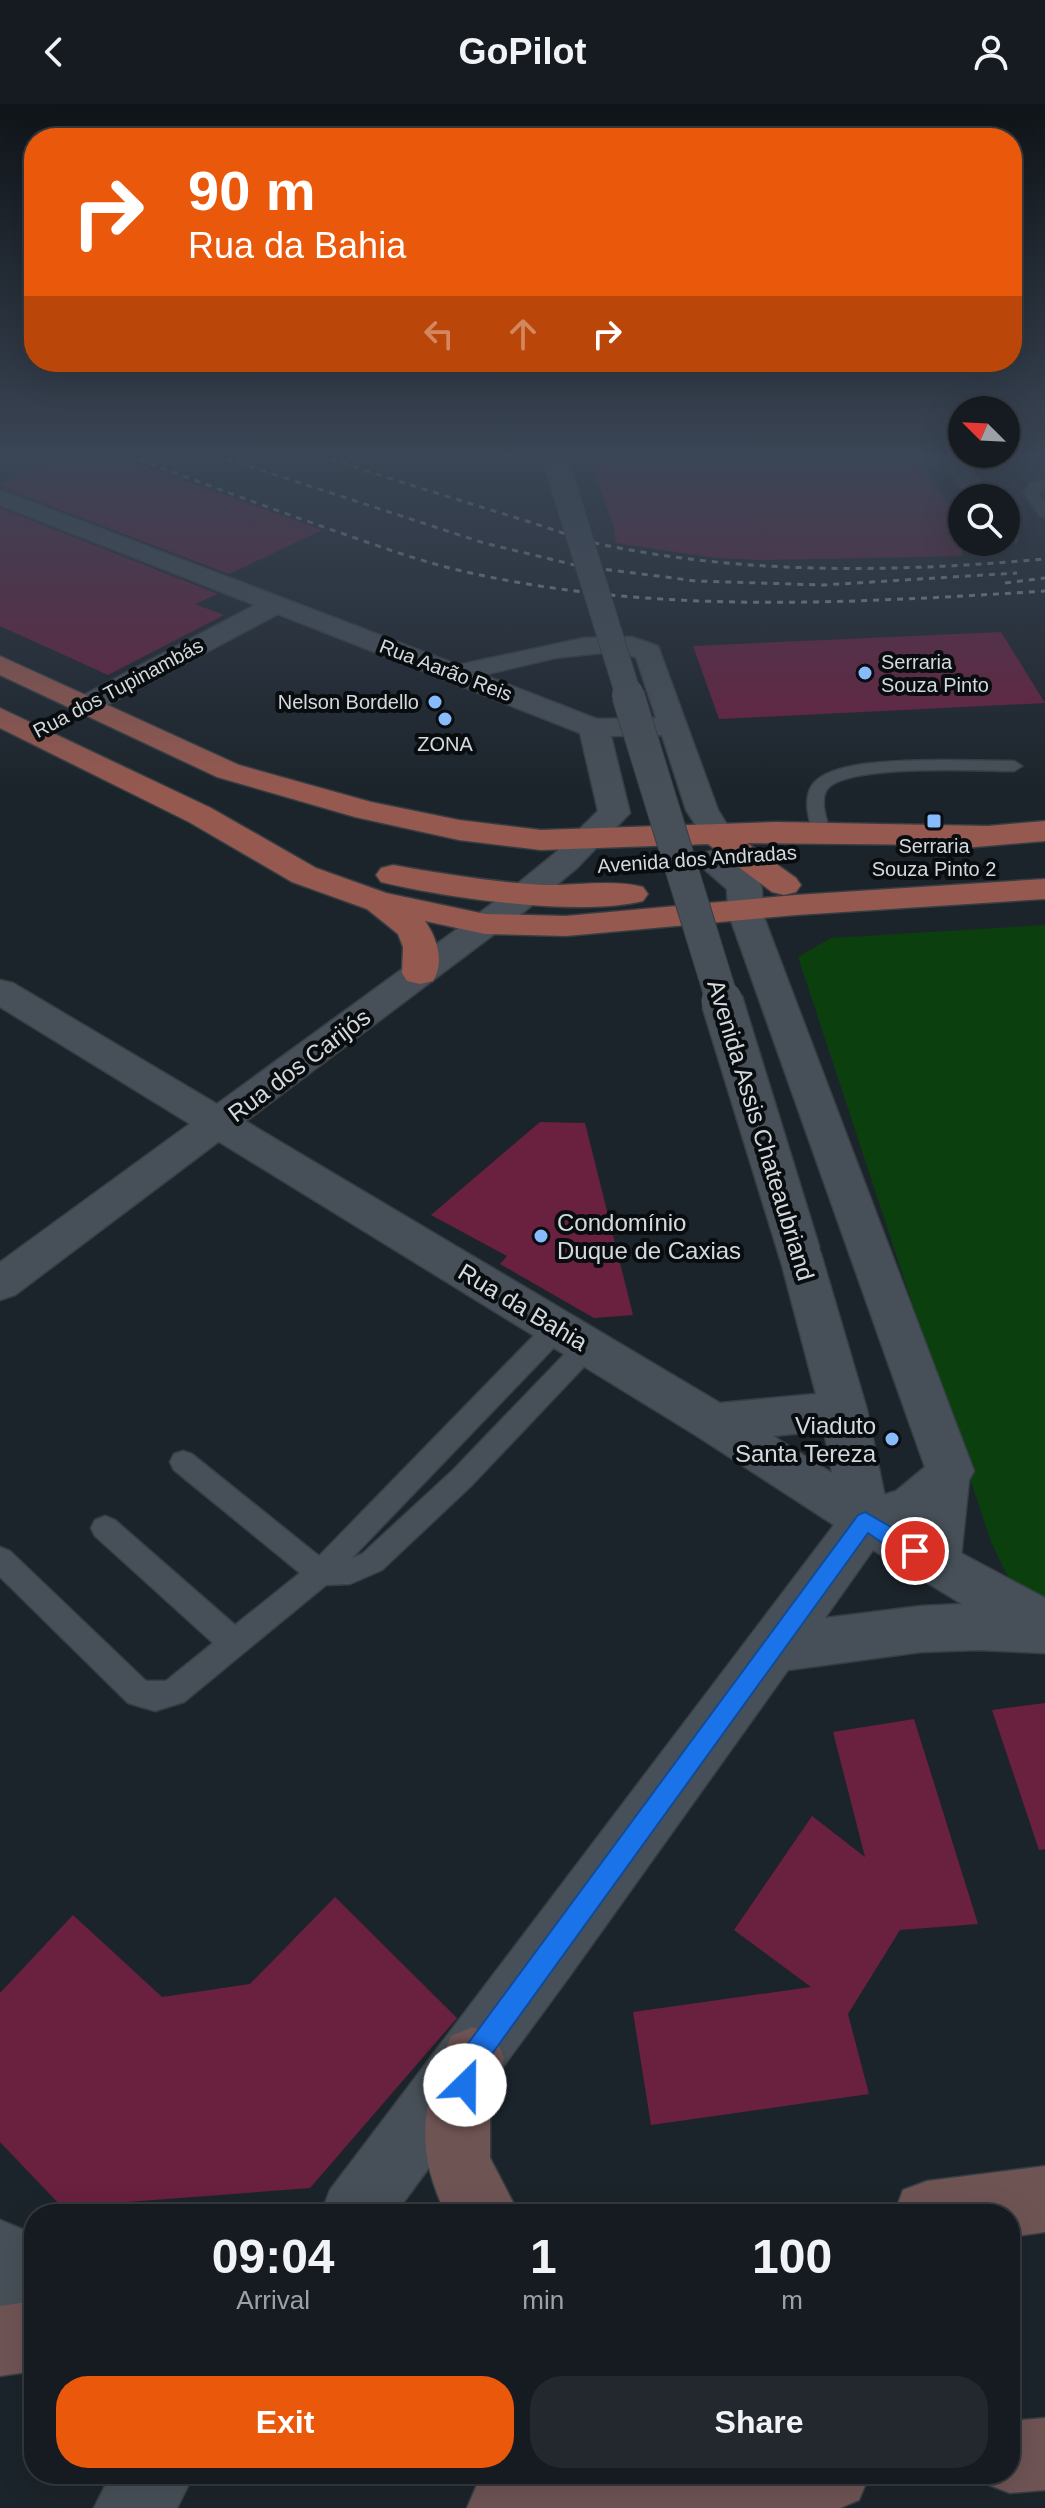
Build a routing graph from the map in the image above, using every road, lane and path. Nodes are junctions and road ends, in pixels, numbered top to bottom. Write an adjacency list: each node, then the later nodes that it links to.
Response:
1 (182, 567): 3 (street, Rua Aarão Reis)
2 (589, 567): 32 (street, Avenida Assis Chateaubriand, bridge)
3 (277, 604): 5 (street, Rua Aarão Reis); 6 (street, Rua dos Tupinambás)
4 (0, 664): 6 (main road, Avenida dos Andradas)
5 (456, 674): 8 (street); 9 (street, Rua Aarão Reis)
6 (86, 705): 10 (main road, Rua dos Tupinambás); 13 (main road, Avenida dos Andradas)
7 (0, 717): 10 (main road, Avenida dos Andradas)
8 (674, 726): 9 (street, Rua Aarão Reis); 19 (street)
9 (594, 728): 18 (street)
10 (31, 733): 11 (main road, Rua dos Tupinambás); 14 (main road, Avenida dos Andradas)
11 (0, 748)
12 (1014, 766): 16 (lane)
13 (228, 771): 18 (main road, Avenida dos Andradas); 20 (main road, Avenida dos Andradas)
14 (200, 815): 23 (main road, Avenida dos Andradas); 25 (main road, Avenida dos Andradas)
15 (1045, 831): 17 (main road, Avenida dos Andradas)
16 (822, 833): 17 (main road, Avenida dos Andradas); 19 (main road, Avenida dos Andradas)
17 (992, 836): 21 (main road, Avenida dos Andradas)
18 (592, 837): 19 (main road, Avenida dos Andradas); 20 (street, Rua dos Carijós)
19 (714, 848): 20 (main road, Avenida dos Andradas); 21 (street)
20 (559, 866): 23 (street, Rua dos Carijós)
21 (745, 885): 23 (main road, Avenida dos Andradas); 24 (main road, Avenida dos Andradas); 24 (main road); 26 (main road, Avenida dos Andradas); 35 (street)
22 (1045, 889): 24 (main road, Avenida dos Andradas)
23 (525, 894): 26 (street, Rua dos Carijós)
24 (790, 895)
25 (377, 901): 26 (main road, Avenida dos Andradas); 27 (main road)
26 (485, 924): 27 (street, Rua dos Carijós)
27 (420, 973): 29 (street, Rua dos Carijós)
28 (0, 991): 29 (street, Rua da Bahia)
29 (221, 1124): 30 (street, Rua dos Carijós); 31 (street, Rua da Bahia)
30 (0, 1284)
31 (573, 1337): 33 (street, Rua da Bahia); 40 (lane); 40 (lane)
32 (844, 1410): 33 (street); 36 (street, Avenida Assis Chateaubriand)
33 (714, 1423): 36 (street, Rua da Bahia)
34 (183, 1462): 40 (lane)
35 (950, 1471): 36 (street); 39 (street)
36 (865, 1521): 39 (street, Rua da Bahia); 43 (street)
37 (105, 1528): 42 (lane)
38 (0, 1559): 42 (lane)
39 (939, 1566): 41 (street, Rua da Bahia)
40 (320, 1573): 42 (lane)
41 (1045, 1627): 43 (street)
42 (234, 1643)
43 (775, 1648): 44 (street)
44 (473, 2058): 46 (street); 47 (main road)
45 (1045, 2199): 48 (main road)
46 (362, 2204)
47 (480, 2204)
48 (1006, 2204)
49 (0, 2254): 50 (street)
50 (24, 2282)
51 (24, 2337): 52 (main road)
52 (0, 2341)
53 (1045, 2454): 54 (main road)
54 (1020, 2456)
55 (149, 2484): 58 (street)
56 (746, 2484): 57 (main road)
57 (580, 2503): 59 (main road)
58 (131, 2508)
59 (504, 2508)

